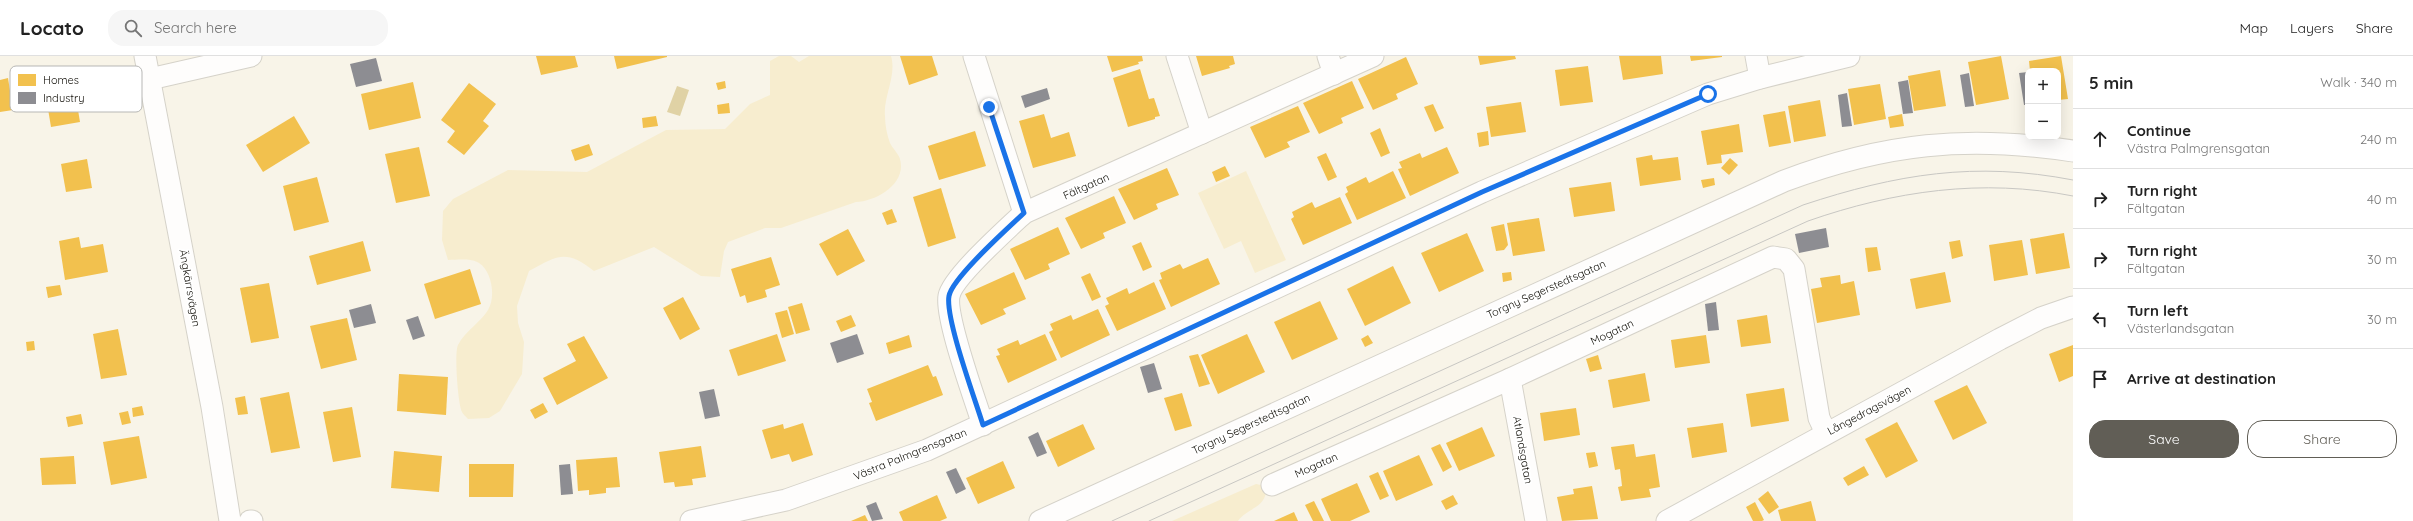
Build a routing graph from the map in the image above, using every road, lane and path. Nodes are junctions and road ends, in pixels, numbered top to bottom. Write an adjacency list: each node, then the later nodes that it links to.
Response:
1 (145, 56): 9 (street, Ängkärrsvägen)
2 (251, 56): 9 (street)
3 (974, 56): 13 (street)
4 (1177, 56): 11 (street)
5 (1373, 56): 8 (street, Fältgatan)
6 (1756, 56): 10 (street)
7 (1849, 56): 10 (street, Västra Palmgrensgatan)
8 (1331, 65): 11 (street, Fältgatan)
9 (150, 78): 19 (street, Ängkärrsvägen)
10 (1760, 78): 16 (street, Västra Palmgrensgatan)
11 (1202, 133): 13 (street, Fältgatan)
12 (2073, 151): 21 (street, Torgny Segerstedtsgatan)
13 (1024, 213): 16 (street, Fältgatan)
14 (2073, 307): 17 (street, Långedragsvägen)
15 (1510, 379): 17 (street, Mogatan); 18 (street, Mogatan); 22 (street, Atlandsgatan)
16 (983, 425): 20 (street, Västra Palmgrensgatan)
17 (1826, 433): 23 (street, Långedragsvägen)
18 (1272, 485)
19 (230, 521)
20 (691, 521)
21 (1040, 521)
22 (1536, 521)
23 (1668, 521)

